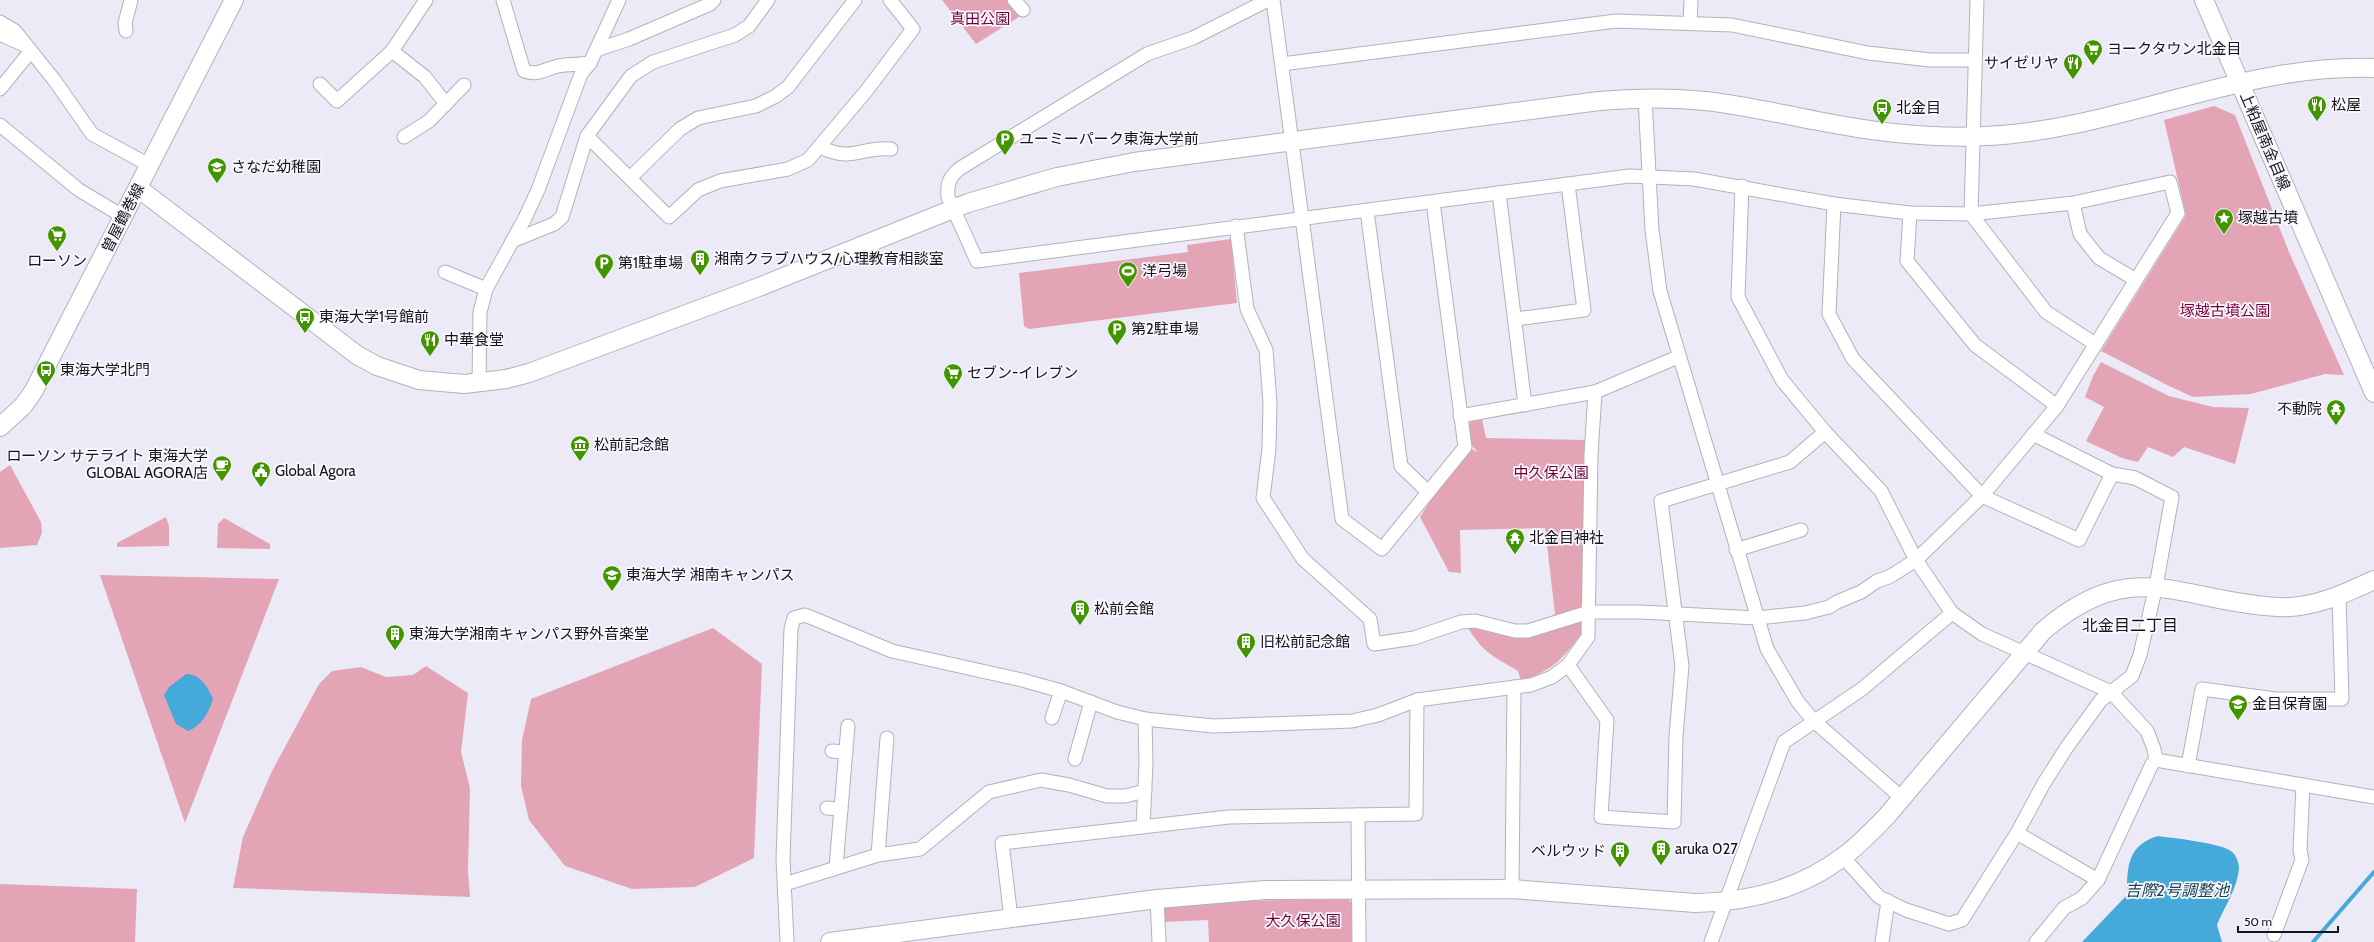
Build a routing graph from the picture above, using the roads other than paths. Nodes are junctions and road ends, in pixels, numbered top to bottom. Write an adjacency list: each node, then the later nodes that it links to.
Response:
1 (131, 0): 18 (street)
2 (234, 0): 40 (street, 曽屋鶴巻線)
3 (426, 0): 22 (street)
4 (504, 0): 24 (street)
5 (619, 0): 21 (street)
6 (714, 0): 21 (street)
7 (768, 0): 34 (street)
8 (855, 0): 42 (street)
9 (890, 0): 38 (street)
10 (1014, 0): 15 (street)
11 (1690, 0): 17 (street)
12 (1977, 0): 23 (street)
13 (2204, 0): 27 (street, 上粕屋南金目線)
14 (1266, 1): 25 (street); 50 (street)
15 (1023, 10)
16 (0, 22): 20 (street)
17 (1690, 22): 23 (street); 25 (street)
18 (126, 31)
19 (0, 34): 20 (street)
20 (24, 41): 30 (street); 40 (street)
21 (596, 50): 24 (street)
22 (392, 51): 28 (street); 32 (street)
23 (1975, 60): 36 (street)
24 (590, 63): 57 (street)
25 (1282, 64): 37 (street)
26 (2374, 68): 27 (street)
27 (2240, 83): 36 (street); 64 (street, 上粕屋南金目線)
28 (320, 84)
29 (464, 85): 32 (street)
30 (0, 89)
31 (1645, 98): 36 (street); 37 (street); 41 (street)
32 (446, 104): 35 (street)
33 (0, 125): 54 (street)
34 (587, 136): 42 (street); 57 (street)
35 (404, 137)
36 (1972, 137): 53 (street)
37 (1291, 141): 50 (street); 55 (street)
38 (820, 148): 39 (street); 42 (street)
39 (892, 149)
40 (149, 165): 45 (street, 曽屋鶴巻線)
41 (1649, 177): 43 (street); 44 (street); 63 (street)
42 (630, 178)
43 (1568, 184): 46 (street); 61 (street)
44 (1742, 186): 48 (street); 72 (street)
45 (138, 188): 54 (street, 曽屋鶴巻線); 65 (street)
46 (1499, 194): 47 (street); 61 (street)
47 (1433, 202): 51 (street); 70 (street)
48 (1834, 204): 52 (street); 77 (street)
49 (2074, 204): 53 (street); 59 (street); 59 (street)
50 (952, 209): 56 (street); 65 (street)
51 (1367, 211): 55 (street); 76 (street)
52 (1910, 213): 53 (street); 69 (street)
53 (1971, 214): 62 (street)
54 (124, 217): 71 (street, 曽屋鶴巻線)
55 (1302, 219): 56 (street); 76 (street)
56 (1236, 226): 84 (street)
57 (512, 241): 60 (street)
58 (445, 272): 60 (street)
59 (2136, 280): 62 (street)
60 (486, 289): 65 (street)
61 (1516, 319): 68 (street)
62 (2096, 344): 69 (street)
63 (1678, 357): 66 (street); 75 (street)
64 (2369, 368): 67 (street, 上粕屋南金目線)
65 (479, 383)
66 (1595, 392): 68 (street); 84 (street)
67 (2374, 392)
68 (1525, 405): 70 (street)
69 (2056, 406): 73 (street)
70 (1460, 416): 76 (street)
71 (0, 427)
72 (1826, 432): 75 (street); 80 (street)
73 (2033, 434): 74 (street); 77 (street)
74 (2112, 474): 77 (street); 82 (street)
75 (1716, 484): 79 (street); 85 (street)
76 (1428, 492)
77 (1982, 496): 80 (street)
78 (1801, 530): 79 (street)
79 (1736, 550): 87 (street)
80 (1916, 560): 86 (street); 87 (street)
81 (2374, 580): 83 (street)
82 (2156, 586): 83 (street); 88 (street); 92 (street)
83 (2339, 596): 104 (street)
84 (1589, 612): 85 (street); 89 (street)
85 (1675, 614): 87 (street); 89 (street)
86 (1952, 614): 88 (street); 97 (street)
87 (1757, 618): 97 (street)
88 (2024, 653): 92 (street); 108 (street)
89 (1568, 665): 90 (street)
90 (1514, 687): 93 (street); 119 (street)
91 (1061, 690): 94 (street); 95 (street); 118 (street)
92 (2111, 692): 103 (street); 113 (street)
93 (1417, 700): 96 (street); 111 (street)
94 (1091, 702): 96 (street); 102 (street)
95 (1052, 718)
96 (1145, 719): 106 (street)
97 (1814, 721): 108 (street); 123 (street)
98 (848, 726): 101 (street)
99 (887, 738): 114 (street)
100 (832, 751): 101 (street)
101 (846, 752): 110 (street)
102 (1075, 759)
103 (2156, 760): 104 (street); 117 (street)
104 (2188, 766): 105 (street)
105 (2303, 786): 107 (street); 125 (street)
106 (1145, 791): 112 (street); 114 (street)
107 (2374, 797)
108 (1902, 798): 115 (street)
109 (827, 808): 110 (street)
110 (841, 809): 116 (street)
111 (1358, 815): 112 (street); 120 (street)
112 (1143, 826): 124 (street)
113 (2017, 833): 117 (street); 122 (street)
114 (878, 855): 116 (street)
115 (1843, 857): 122 (street); 123 (street)
116 (836, 867): 118 (street)
117 (2098, 880): 132 (street)
118 (784, 884): 126 (street)
119 (1512, 889): 120 (street); 123 (street)
120 (1358, 890): 121 (street); 129 (street)
121 (1157, 899): 124 (street); 128 (street)
122 (1888, 901): 131 (street)
123 (1724, 903): 130 (street)
124 (1011, 918): 127 (street)
125 (2274, 935)
126 (787, 942)
127 (830, 942)
128 (1159, 942)
129 (1359, 942)
130 (1712, 942)
131 (1882, 942)
132 (2036, 942)

